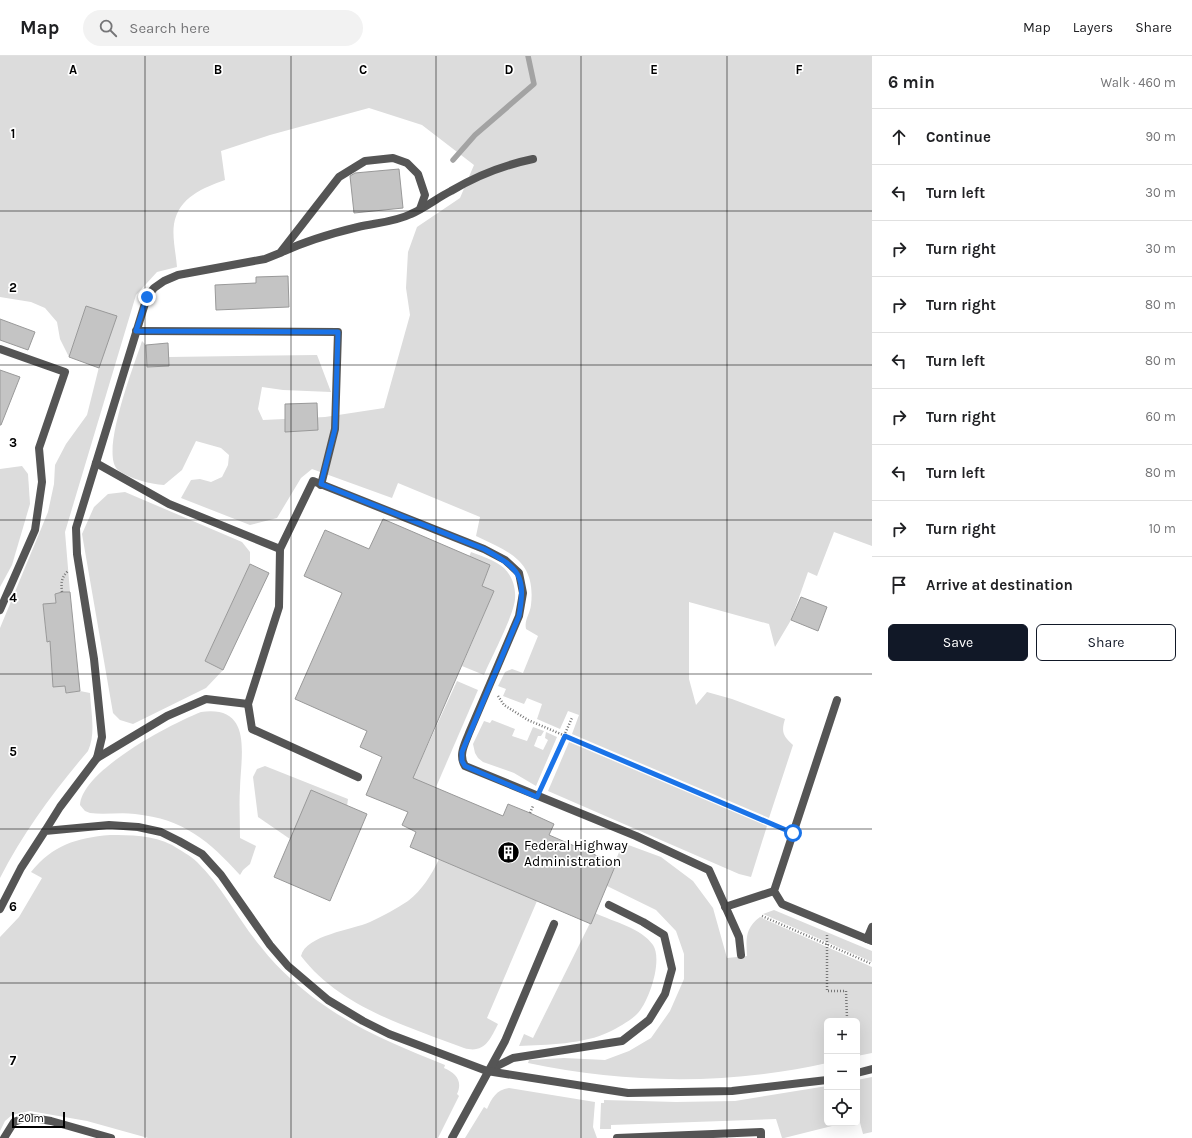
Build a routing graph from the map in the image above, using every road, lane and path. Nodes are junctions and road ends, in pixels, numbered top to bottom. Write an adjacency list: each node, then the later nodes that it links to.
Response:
1 (533, 159): 2 (street)
2 (420, 209): 3 (street); 3 (street)
3 (280, 253): 4 (street)
4 (136, 331): 6 (street); 7 (street)
5 (0, 349): 9 (street)
6 (96, 463): 8 (street); 15 (street)
7 (321, 484): 8 (street); 17 (street)
8 (280, 549): 12 (street)
9 (0, 610)
10 (493, 692): 14 (path)
11 (837, 700): 19 (street)
12 (248, 704): 15 (street); 16 (street)
13 (572, 718): 14 (path)
14 (565, 736): 17 (path); 19 (path)
15 (97, 758): 18 (street)
16 (358, 777)
17 (537, 797): 22 (street)
18 (46, 832): 23 (street); 34 (street)
19 (793, 833): 20 (street)
20 (774, 891): 22 (street); 26 (street)
21 (609, 905): 34 (street)
22 (725, 907): 30 (street)
23 (0, 909)
24 (762, 916): 29 (path)
25 (554, 924): 34 (street)
26 (828, 924): 28 (street); 29 (path)
27 (872, 927): 28 (street)
28 (870, 940)
29 (827, 944): 31 (path); 32 (path)
30 (741, 955)
31 (872, 964)
32 (847, 1018)
33 (872, 1069): 35 (street)
34 (488, 1071): 36 (street); 39 (street)
35 (860, 1072)
36 (824, 1080)
37 (4, 1138): 38 (street)
38 (111, 1138)
39 (452, 1138)
40 (617, 1138): 41 (street)
41 (761, 1138)

